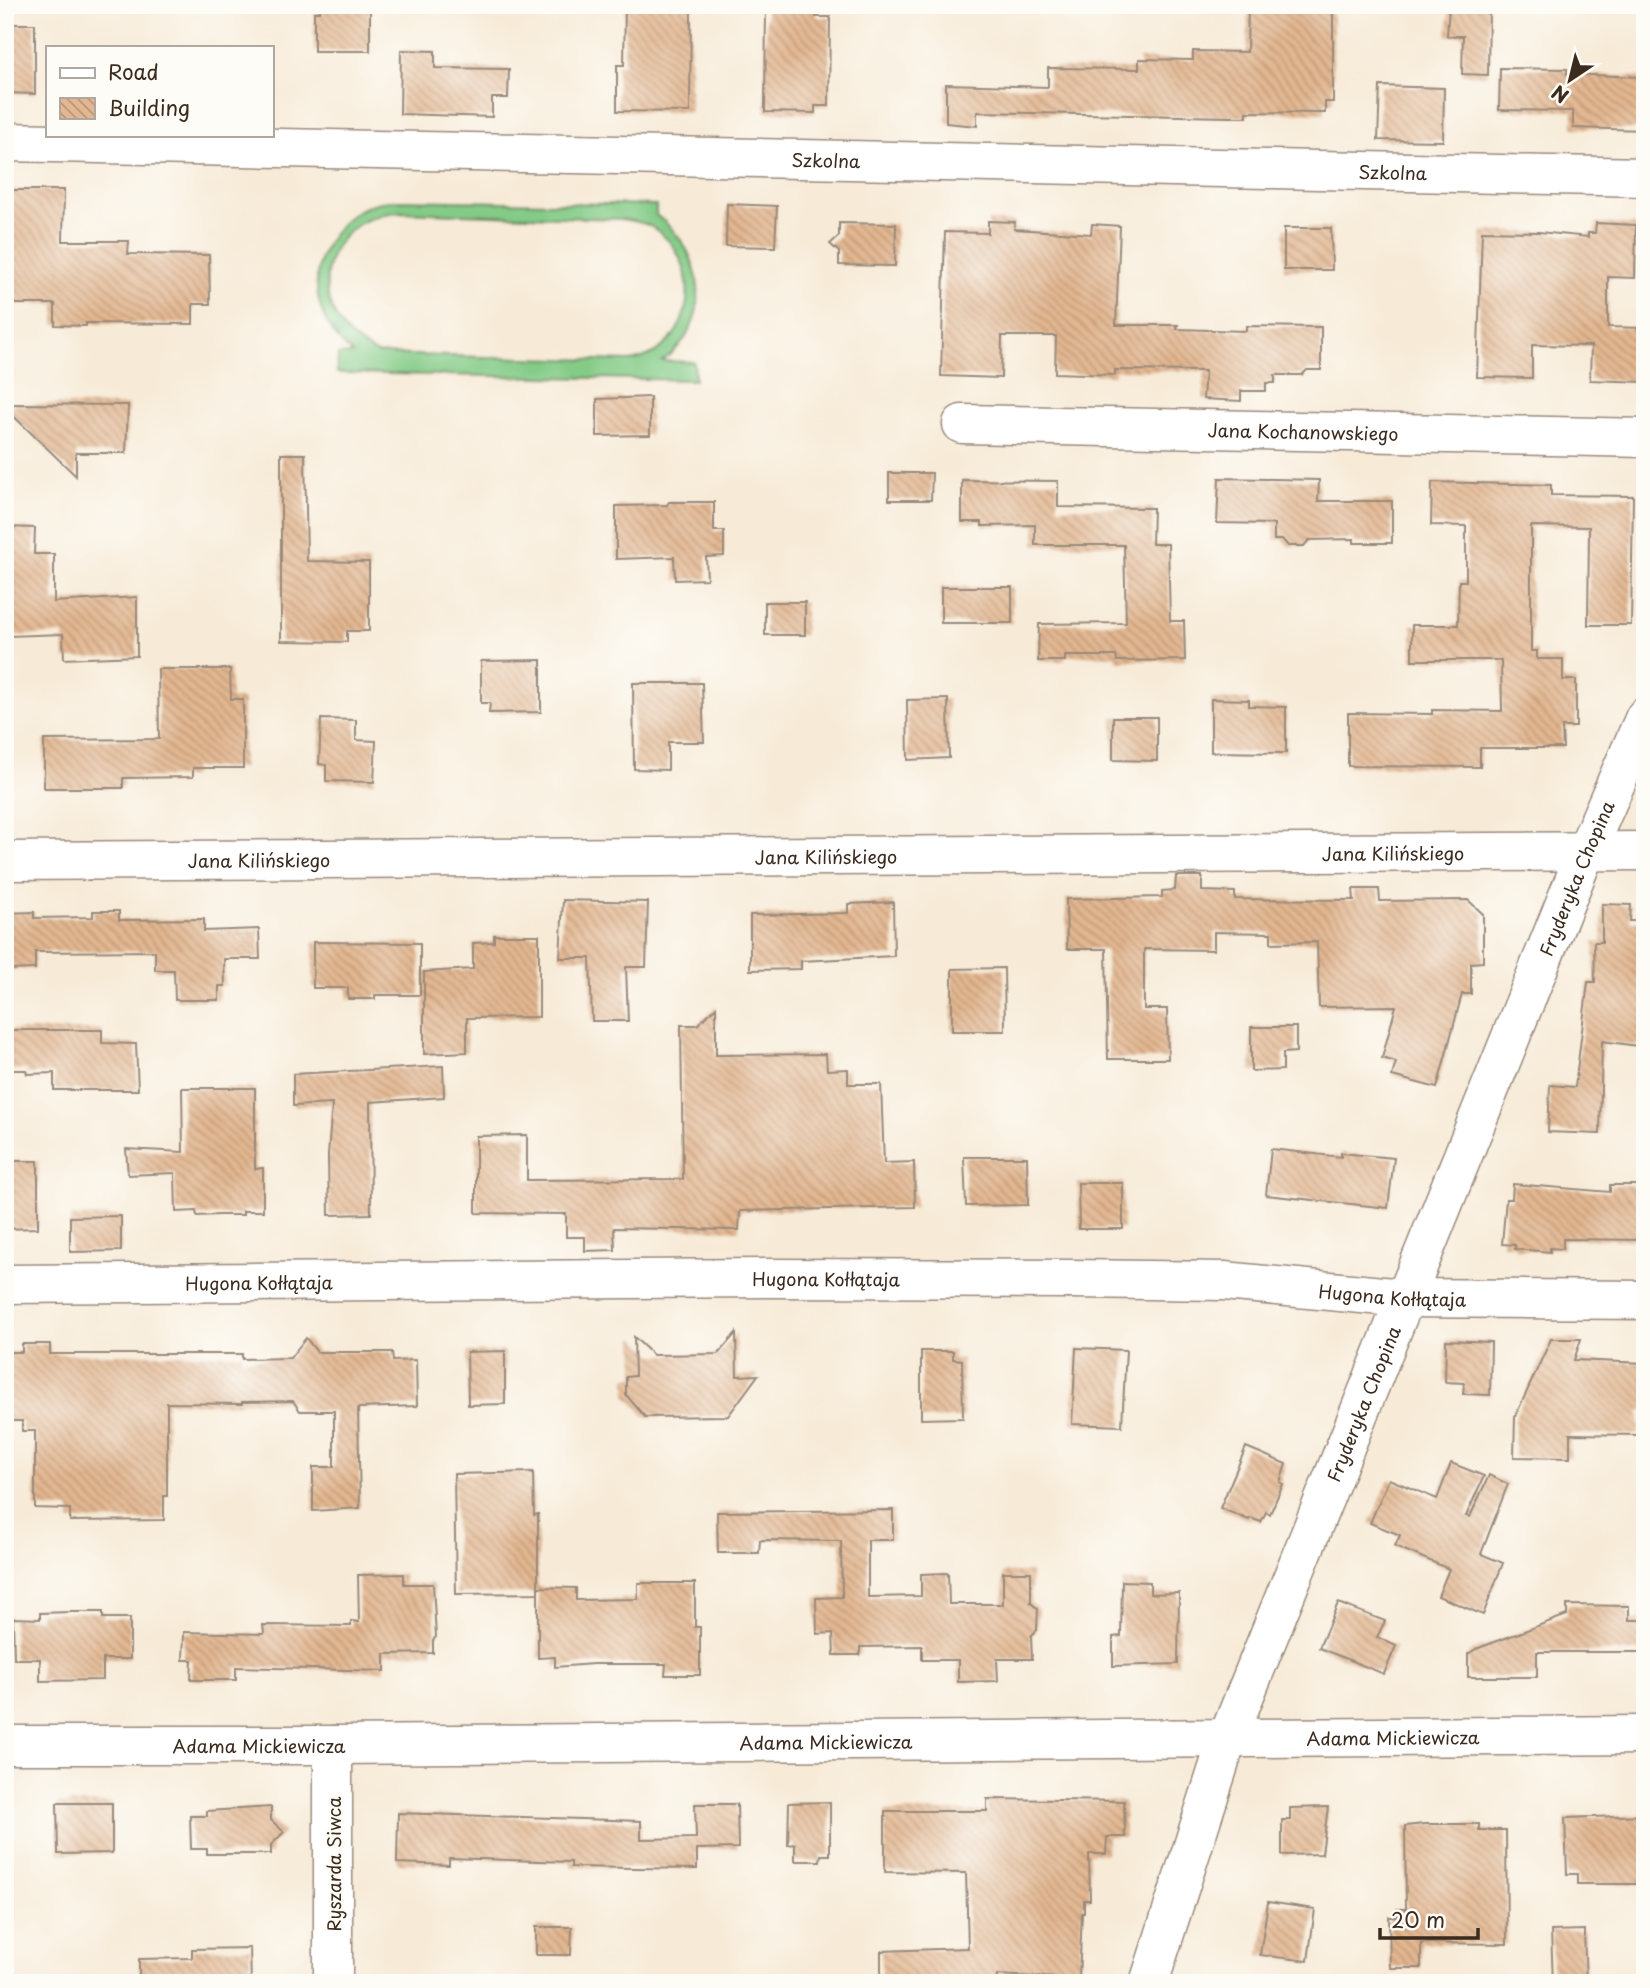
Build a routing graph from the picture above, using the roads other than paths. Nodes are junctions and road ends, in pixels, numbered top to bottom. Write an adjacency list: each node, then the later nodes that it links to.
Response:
1 (5, 142): 2 (street, Szkolna)
2 (1645, 177)
3 (962, 424): 4 (street, Jana Kochanowskiego)
4 (1645, 438)
5 (1645, 717): 6 (street, Fryderyka Chopina)
6 (1586, 851): 7 (street, Jana Kilińskiego); 8 (street, Jana Kilińskiego); 10 (street, Fryderyka Chopina)
7 (1645, 851)
8 (5, 861)
9 (5, 1284): 10 (street, Hugona Kołłątaja)
10 (1404, 1298): 11 (street, Hugona Kołłątaja); 13 (street, Fryderyka Chopina)
11 (1645, 1300)
12 (1645, 1735): 13 (street, Adama Mickiewicza)
13 (1228, 1737): 15 (street, Adama Mickiewicza); 17 (street, Fryderyka Chopina)
14 (5, 1745): 15 (street, Adama Mickiewicza)
15 (333, 1745): 16 (street, Ryszarda Siwca)
16 (332, 1983)
17 (1149, 1983)

